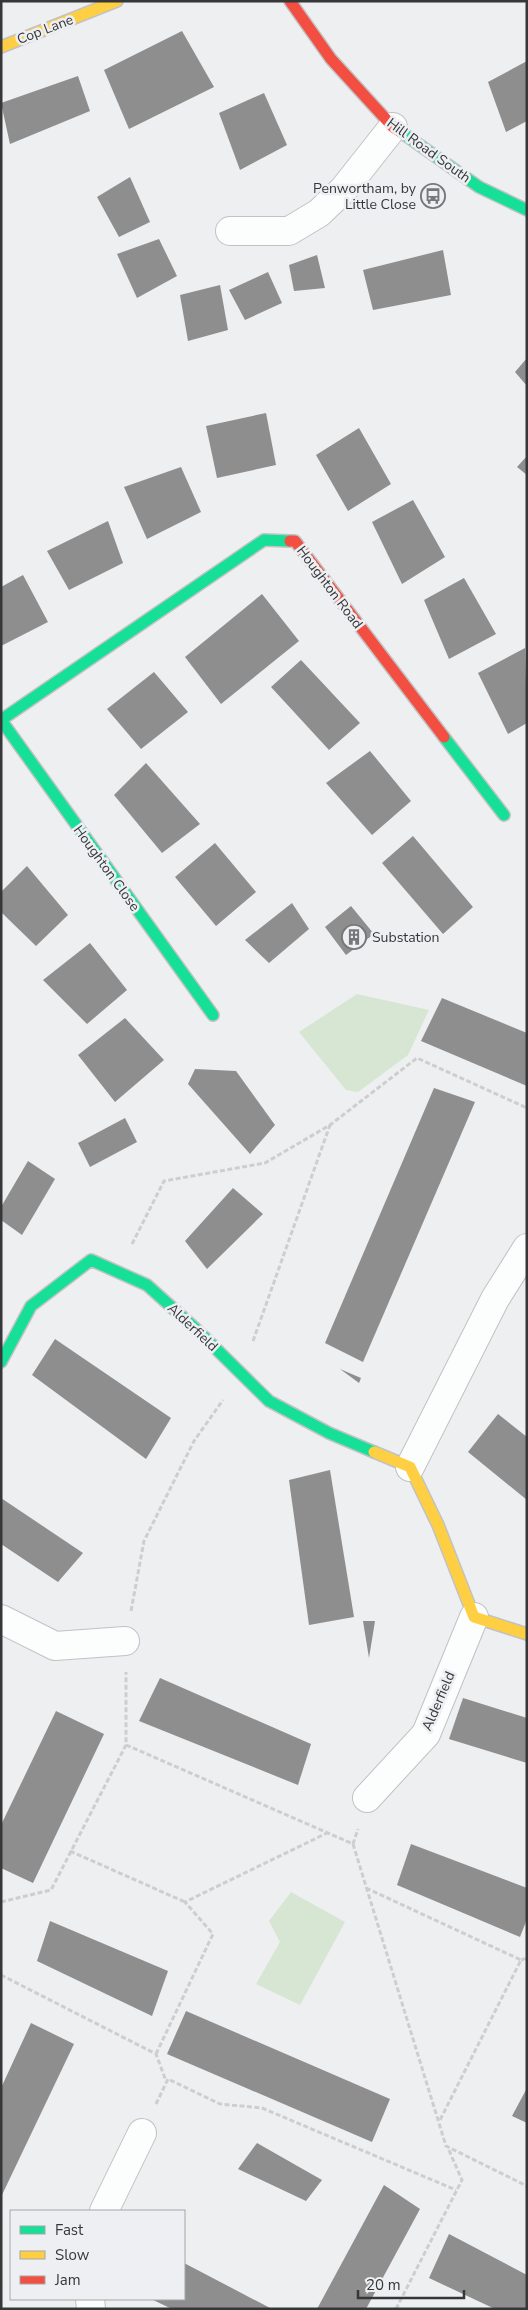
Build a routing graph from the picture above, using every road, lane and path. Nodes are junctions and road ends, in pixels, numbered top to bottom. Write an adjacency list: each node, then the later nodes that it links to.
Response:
1 (118, 1): 3 (street, Cop Lane)
2 (290, 1): 4 (street, Hill Road South)
3 (1, 47)
4 (393, 127): 5 (street, Hill Road South); 6 (street)
5 (527, 210)
6 (230, 231)
7 (1, 720): 8 (street, Houghton Road); 9 (street, Houghton Close)
8 (504, 815)
9 (213, 1015)
10 (527, 1108): 11 (path)
11 (330, 1125): 13 (path); 15 (path)
12 (527, 1248): 16 (street)
13 (117, 1272): 14 (street, Alderfield); 15 (street, Alderfield)
14 (1, 1362)
15 (241, 1374): 16 (street, Alderfield); 20 (path)
16 (410, 1467): 17 (street)
17 (474, 1617): 19 (street); 22 (street, Alderfield)
18 (1, 1619): 20 (street)
19 (527, 1634)
20 (125, 1641): 21 (path)
21 (126, 1745): 23 (path); 25 (path)
22 (368, 1798): 24 (path)
23 (327, 1833): 24 (path); 28 (path)
24 (353, 1844): 26 (path)
25 (70, 1851): 27 (path); 28 (path)
26 (366, 1888): 30 (path); 34 (path)
27 (1, 1902)
28 (185, 1902): 32 (path)
29 (527, 1958): 30 (path)
30 (521, 1960): 34 (path)
31 (1, 1975): 32 (path)
32 (156, 2054): 33 (path)
33 (166, 2082): 35 (path); 38 (path)
34 (438, 2123): 36 (path)
35 (142, 2133): 39 (street)
36 (448, 2147): 37 (path); 38 (path)
37 (527, 2186)
38 (456, 2190): 40 (path)
39 (104, 2210)
40 (396, 2309)

